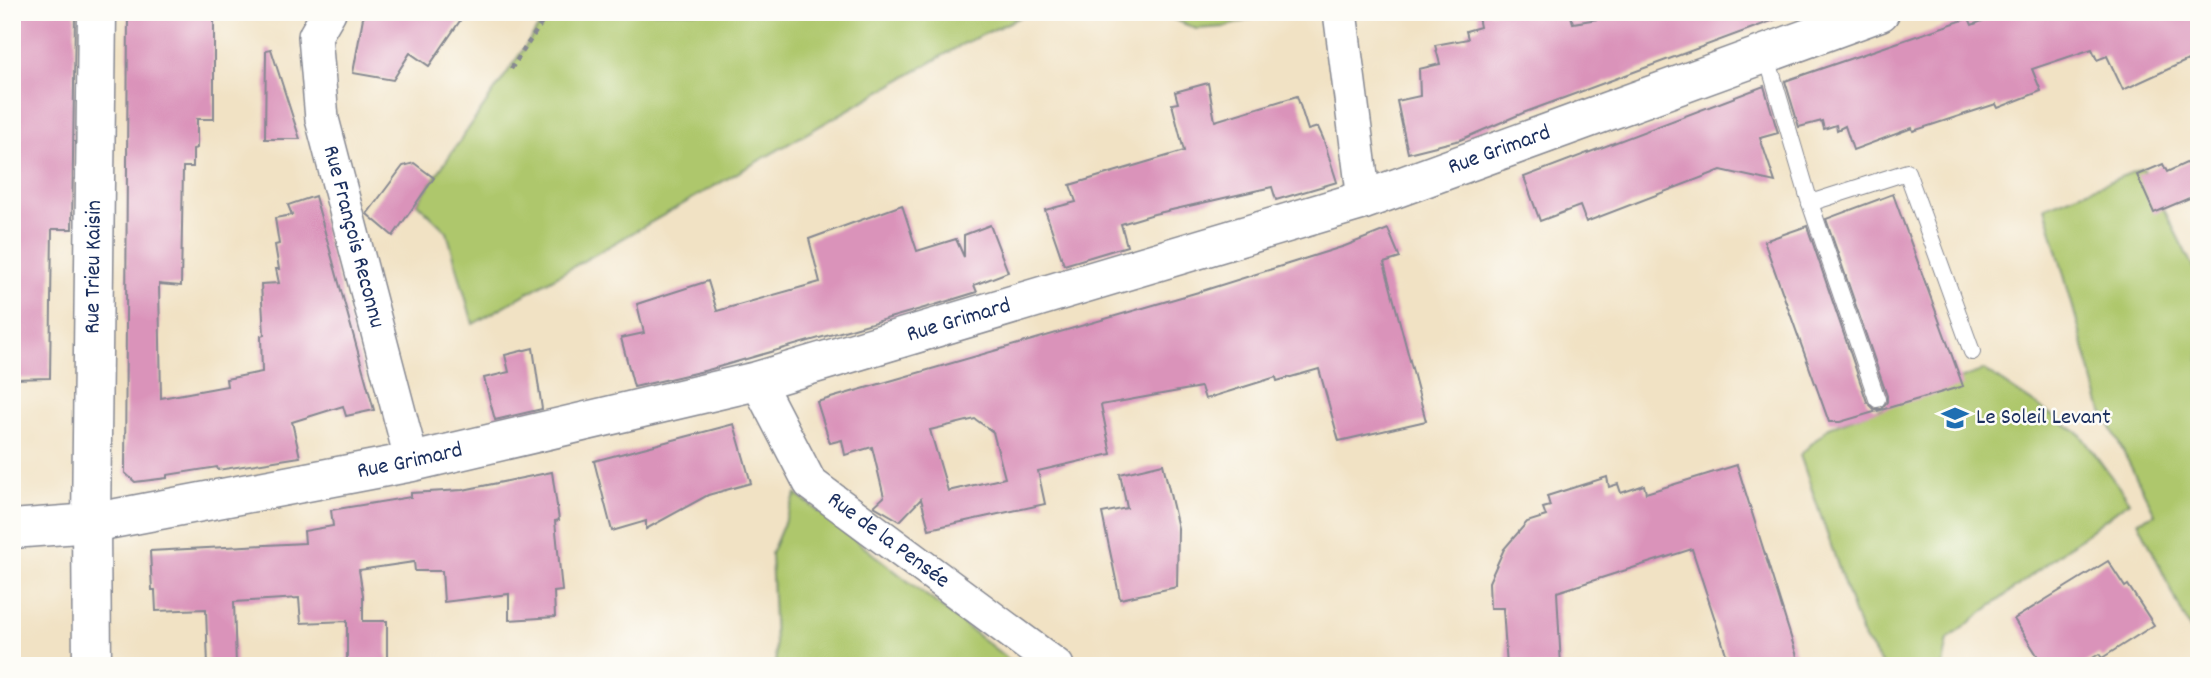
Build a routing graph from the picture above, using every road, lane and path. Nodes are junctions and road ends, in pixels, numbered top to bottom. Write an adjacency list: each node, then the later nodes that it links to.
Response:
1 (97, 12): 14 (street, Rue Trieu Kaisin)
2 (329, 12): 13 (street, Rue François Reconnu)
3 (549, 12): 7 (path)
4 (1340, 12): 8 (street)
5 (1880, 12): 6 (street, Rue Grimard)
6 (1766, 54): 8 (street, Rue Grimard); 9 (lane)
7 (510, 69)
8 (1364, 200): 11 (street, Rue Grimard)
9 (1810, 203): 10 (lane); 12 (lane)
10 (1972, 352)
11 (757, 381): 13 (street, Rue Grimard); 17 (street, Rue de la Pensée)
12 (1877, 399)
13 (412, 462): 14 (street, Rue Grimard)
14 (91, 523): 15 (street, Rue Grimard); 16 (street, Rue Trieu Kaisin)
15 (12, 529)
16 (92, 666)
17 (1057, 666)

